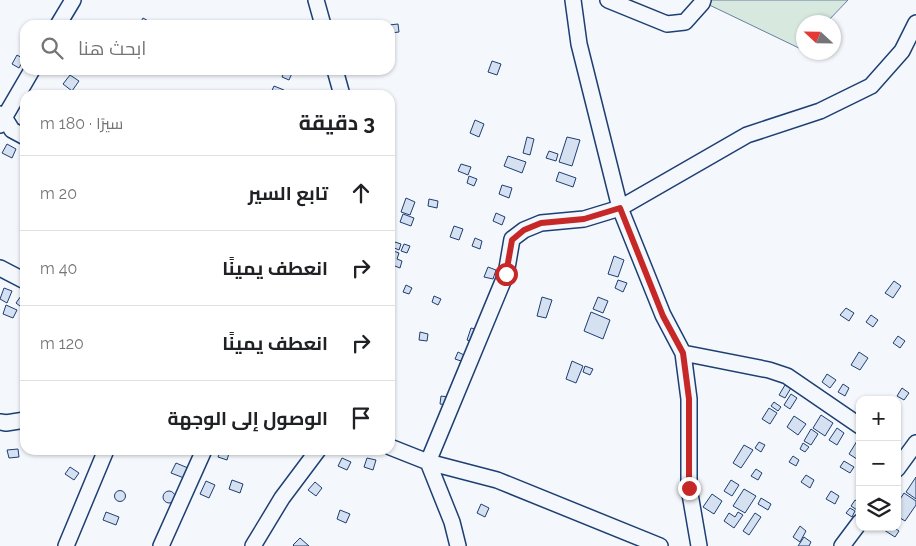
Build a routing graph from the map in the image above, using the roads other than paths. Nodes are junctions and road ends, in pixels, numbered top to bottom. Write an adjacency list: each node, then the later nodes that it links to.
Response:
1 (73, 0): 6 (street)
2 (316, 0): 7 (street)
3 (573, 0): 14 (street)
4 (608, 0): 5 (street)
5 (703, 0)
6 (61, 20)
7 (322, 20)
8 (916, 23): 14 (street)
9 (29, 75): 12 (street)
10 (336, 75): 11 (street)
11 (341, 90)
12 (1, 118): 13 (street)
13 (20, 134)
14 (620, 208): 17 (street); 27 (street)
15 (0, 268): 16 (street)
16 (20, 278)
17 (683, 353): 19 (street); 34 (street)
18 (20, 421): 20 (street)
19 (856, 423)
20 (2, 425)
21 (916, 443): 26 (street)
22 (395, 449): 27 (street)
23 (104, 455): 29 (street)
24 (202, 455): 30 (street)
25 (314, 455): 31 (street)
26 (904, 461)
27 (428, 462): 32 (street); 33 (street)
28 (856, 527): 35 (street)
29 (66, 546)
30 (161, 546)
31 (253, 546)
32 (458, 546)
33 (660, 546)
34 (699, 546)
35 (842, 546)

